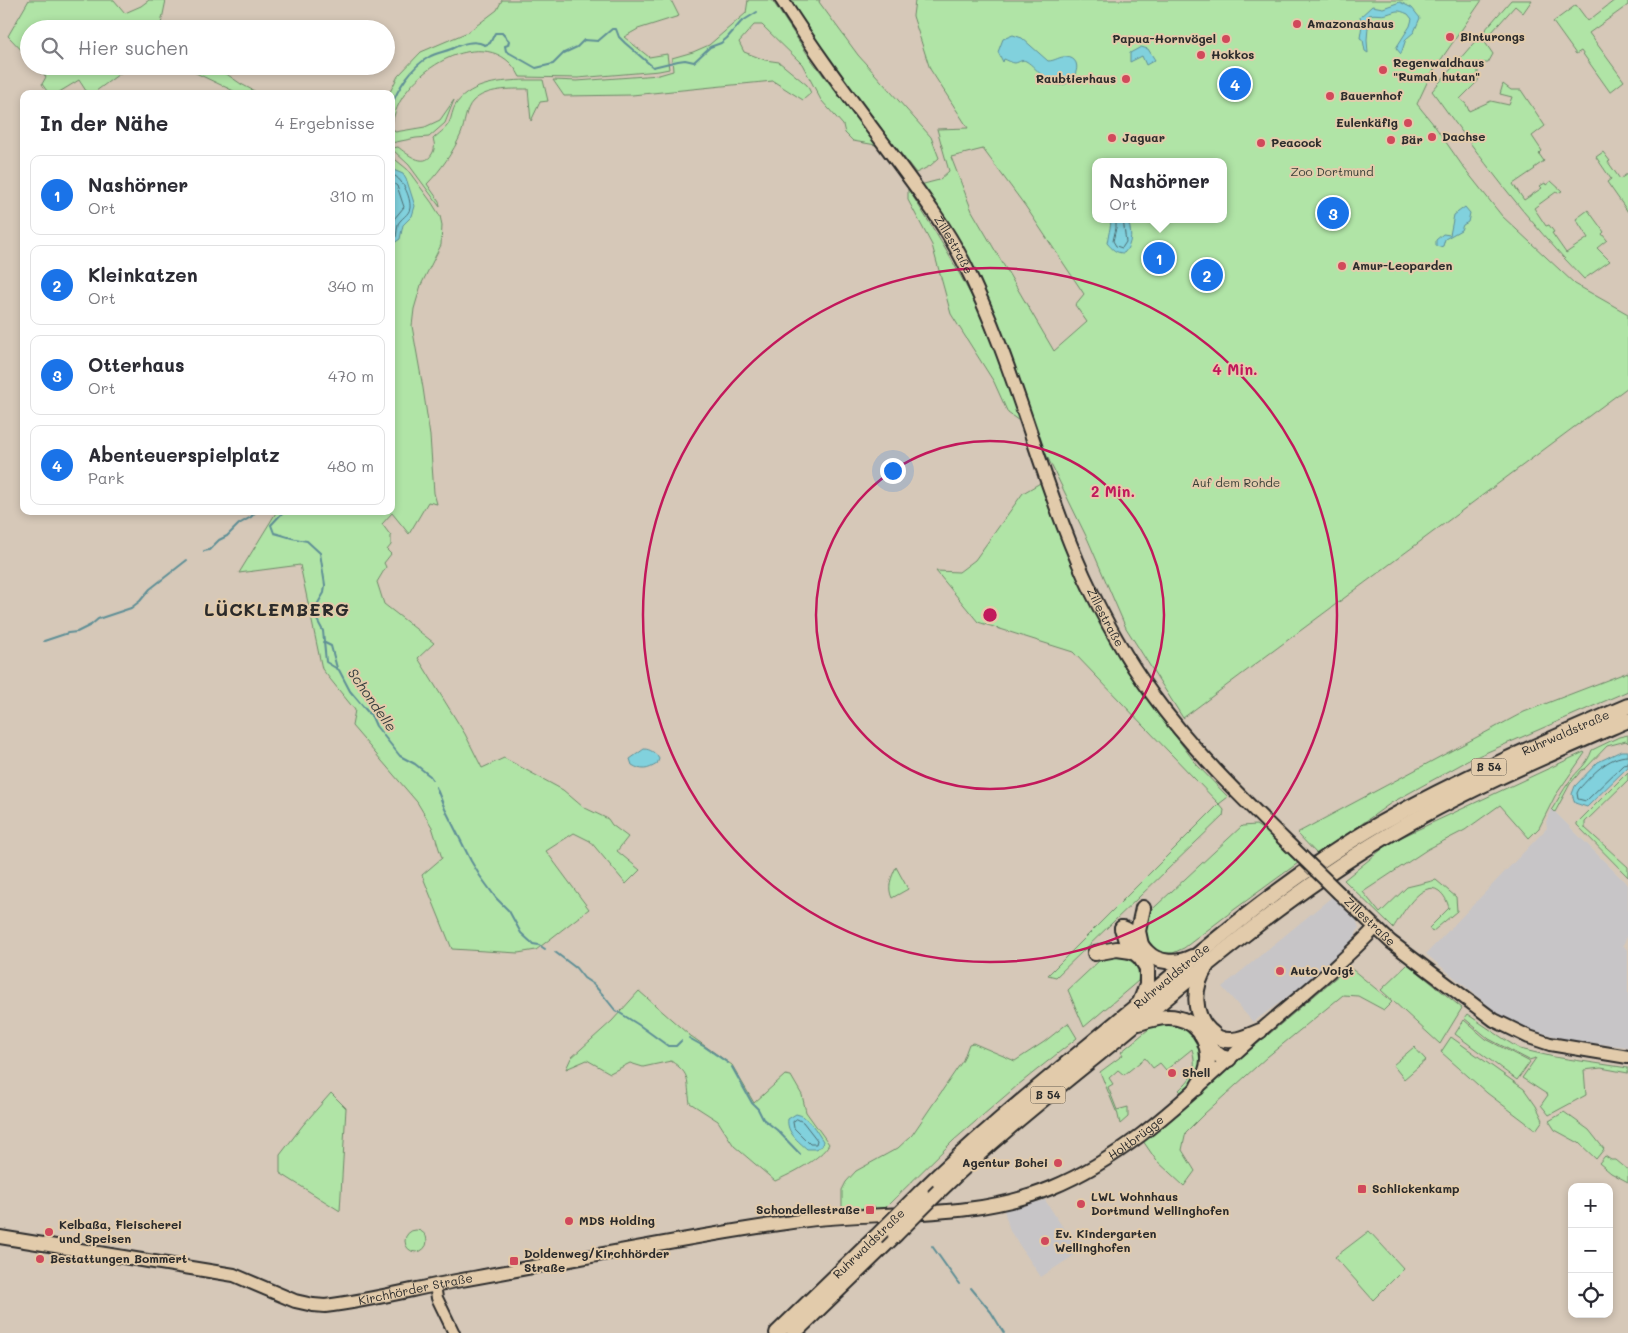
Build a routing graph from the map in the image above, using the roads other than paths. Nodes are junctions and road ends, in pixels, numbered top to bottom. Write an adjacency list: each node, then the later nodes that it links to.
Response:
1 (782, 0): 5 (main road, Zillestraße, bridge)
2 (1628, 706): 10 (highway, Ruhrwaldstraße / B 54)
3 (1628, 720): 11 (highway, Ruhrwaldstraße / B 54)
4 (1143, 908): 8 (highway)
5 (1375, 928): 6 (main road, Zillestraße); 7 (main road, Holtbrügge)
6 (1391, 942): 7 (main road); 16 (main road, Zillestraße)
7 (1358, 946): 14 (main road, Holtbrügge)
8 (1136, 948): 9 (highway); 10 (highway); 12 (highway)
9 (1095, 953)
10 (1197, 955): 12 (highway, Ruhrwaldstraße / B 54)
11 (1212, 960): 13 (highway, Ruhrwaldstraße / B 54); 15 (highway)
12 (1138, 1004): 23 (highway, Ruhrwaldstraße / B 54, bridge)
13 (1134, 1025): 15 (highway); 24 (highway, Ruhrwaldstraße / B 54, bridge)
14 (1260, 1031): 15 (highway); 17 (main road, Holtbrügge)
15 (1212, 1042): 17 (highway); 18 (highway)
16 (1628, 1057)
17 (1229, 1058): 18 (main road, Holtbrügge)
18 (1197, 1088): 19 (main road, Holtbrügge)
19 (836, 1218): 21 (main road, Kirchhörder Straße)
20 (0, 1237): 21 (main road, Kirchhörder Straße)
21 (434, 1285): 22 (street)
22 (454, 1333)
23 (778, 1333)
24 (794, 1333)

